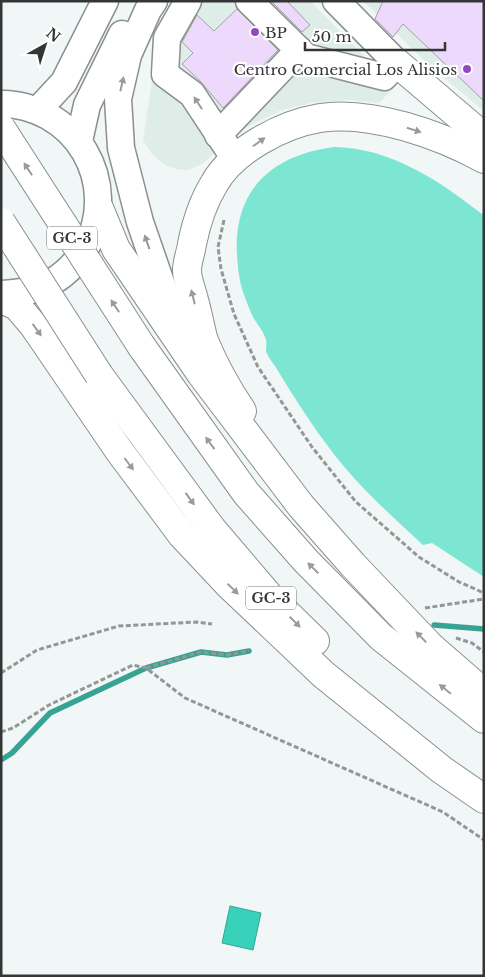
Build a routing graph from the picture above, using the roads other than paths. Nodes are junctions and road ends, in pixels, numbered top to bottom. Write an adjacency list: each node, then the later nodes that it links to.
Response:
1 (105, 1): 10 (street)
2 (188, 1): 6 (street)
3 (249, 1): 7 (street)
4 (336, 1): 8 (street)
5 (148, 2): 6 (street); 14 (street); 21 (street, one-way to 5)
6 (167, 38): 12 (street, one-way to 6)
7 (299, 50): 8 (street); 12 (street)
8 (398, 63): 13 (main road)
9 (1, 104): 10 (street)
10 (38, 110): 14 (street)
11 (1, 128): 24 (main road, GC-3, one-way to 11, bridge)
12 (218, 135): 15 (street)
13 (484, 137)
14 (79, 142): 17 (street)
15 (235, 158): 16 (main road, one-way to 16); 21 (main road, one-way to 15)
16 (484, 159)
17 (99, 208): 19 (street); 22 (main road)
18 (1, 222): 25 (main road, GC-3, one-way to 25, bridge)
19 (1, 294)
20 (1, 298): 26 (main road, one-way to 26)
21 (228, 391): 22 (main road)
22 (301, 506): 23 (main road, one-way to 22)
23 (484, 693)
24 (484, 719)
25 (484, 783)
26 (484, 799)

